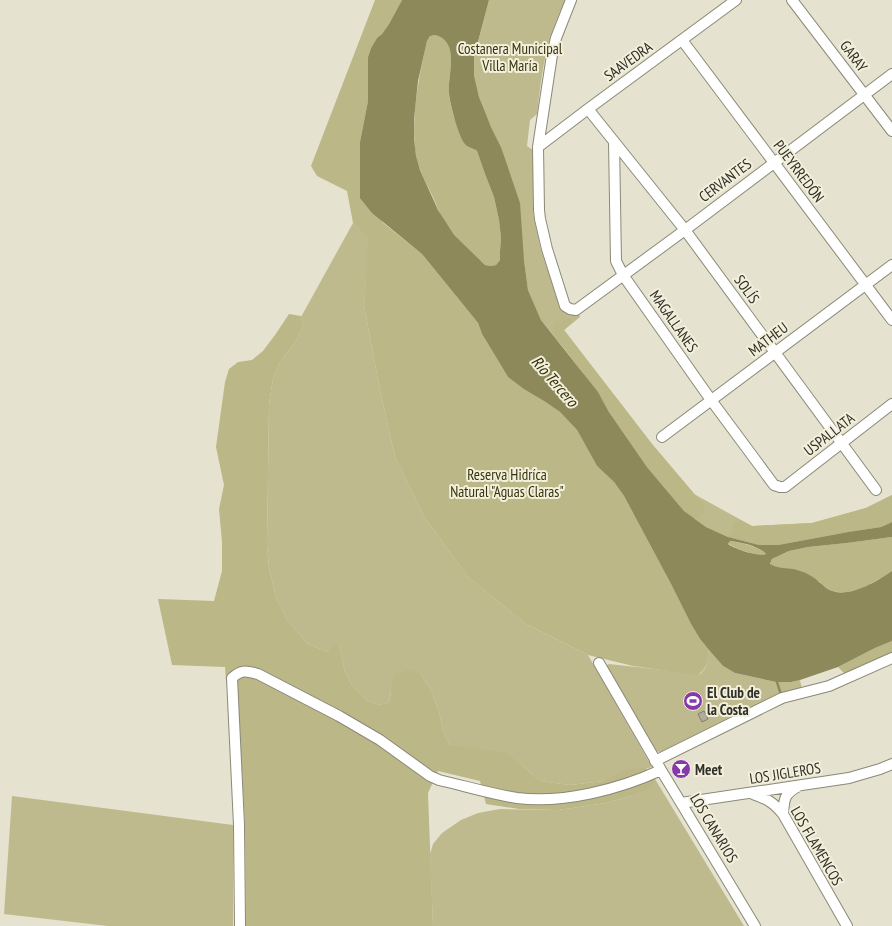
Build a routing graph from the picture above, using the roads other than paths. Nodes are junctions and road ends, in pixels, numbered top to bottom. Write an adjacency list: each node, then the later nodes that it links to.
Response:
1 (571, 0): 10 (street)
2 (736, 0): 4 (street, SAAVEDRA)
3 (792, 0): 6 (street, GARAY)
4 (682, 40): 7 (street, SAAVEDRA); 11 (street, PUEYRREDÓN)
5 (892, 74): 6 (street, CERVANTES)
6 (864, 94): 8 (street, GARAY); 11 (street, CERVANTES)
7 (588, 109): 9 (street, SOLÍS); 10 (street, SAAVEDRA)
8 (892, 131)
9 (614, 141): 12 (street, SOLÍS); 14 (street, MAGALLANES)
10 (538, 147): 14 (street, CERVANTES)
11 (774, 162): 12 (street, CERVANTES); 15 (street, PUEYRREDÓN)
12 (685, 230): 14 (street, CERVANTES); 17 (street, SOLÍS)
13 (892, 265): 15 (street, MATHEU)
14 (623, 275): 18 (street, MAGALLANES)
15 (866, 284): 16 (street, PUEYRREDÓN); 17 (street, MATHEU)
16 (892, 320)
17 (775, 353): 18 (street, MATHEU); 21 (street, SOLÍS)
18 (711, 400): 20 (street, MATHEU); 22 (street, MAGALLANES)
19 (892, 404): 21 (street, USPALLATA)
20 (662, 437)
21 (842, 443): 22 (street, USPALLATA); 23 (street, SOLÍS)
22 (785, 487)
23 (876, 490)
24 (892, 658): 26 (street)
25 (599, 663): 26 (street, LOS CANARIOS)
26 (656, 761): 28 (street, LOS CANARIOS)
27 (892, 764): 29 (street, LOS JIGLEROS)
28 (661, 770): 31 (street, LOS CANARIOS); 33 (street)
29 (799, 786): 30 (street, LOS JIGLEROS); 32 (street)
30 (751, 793): 31 (street, LOS JIGLEROS); 32 (street, LOS FLAMENCOS)
31 (682, 803): 34 (street, LOS CANARIOS)
32 (783, 814): 35 (street, LOS FLAMENCOS)
33 (240, 926)
34 (754, 926)
35 (846, 926)

